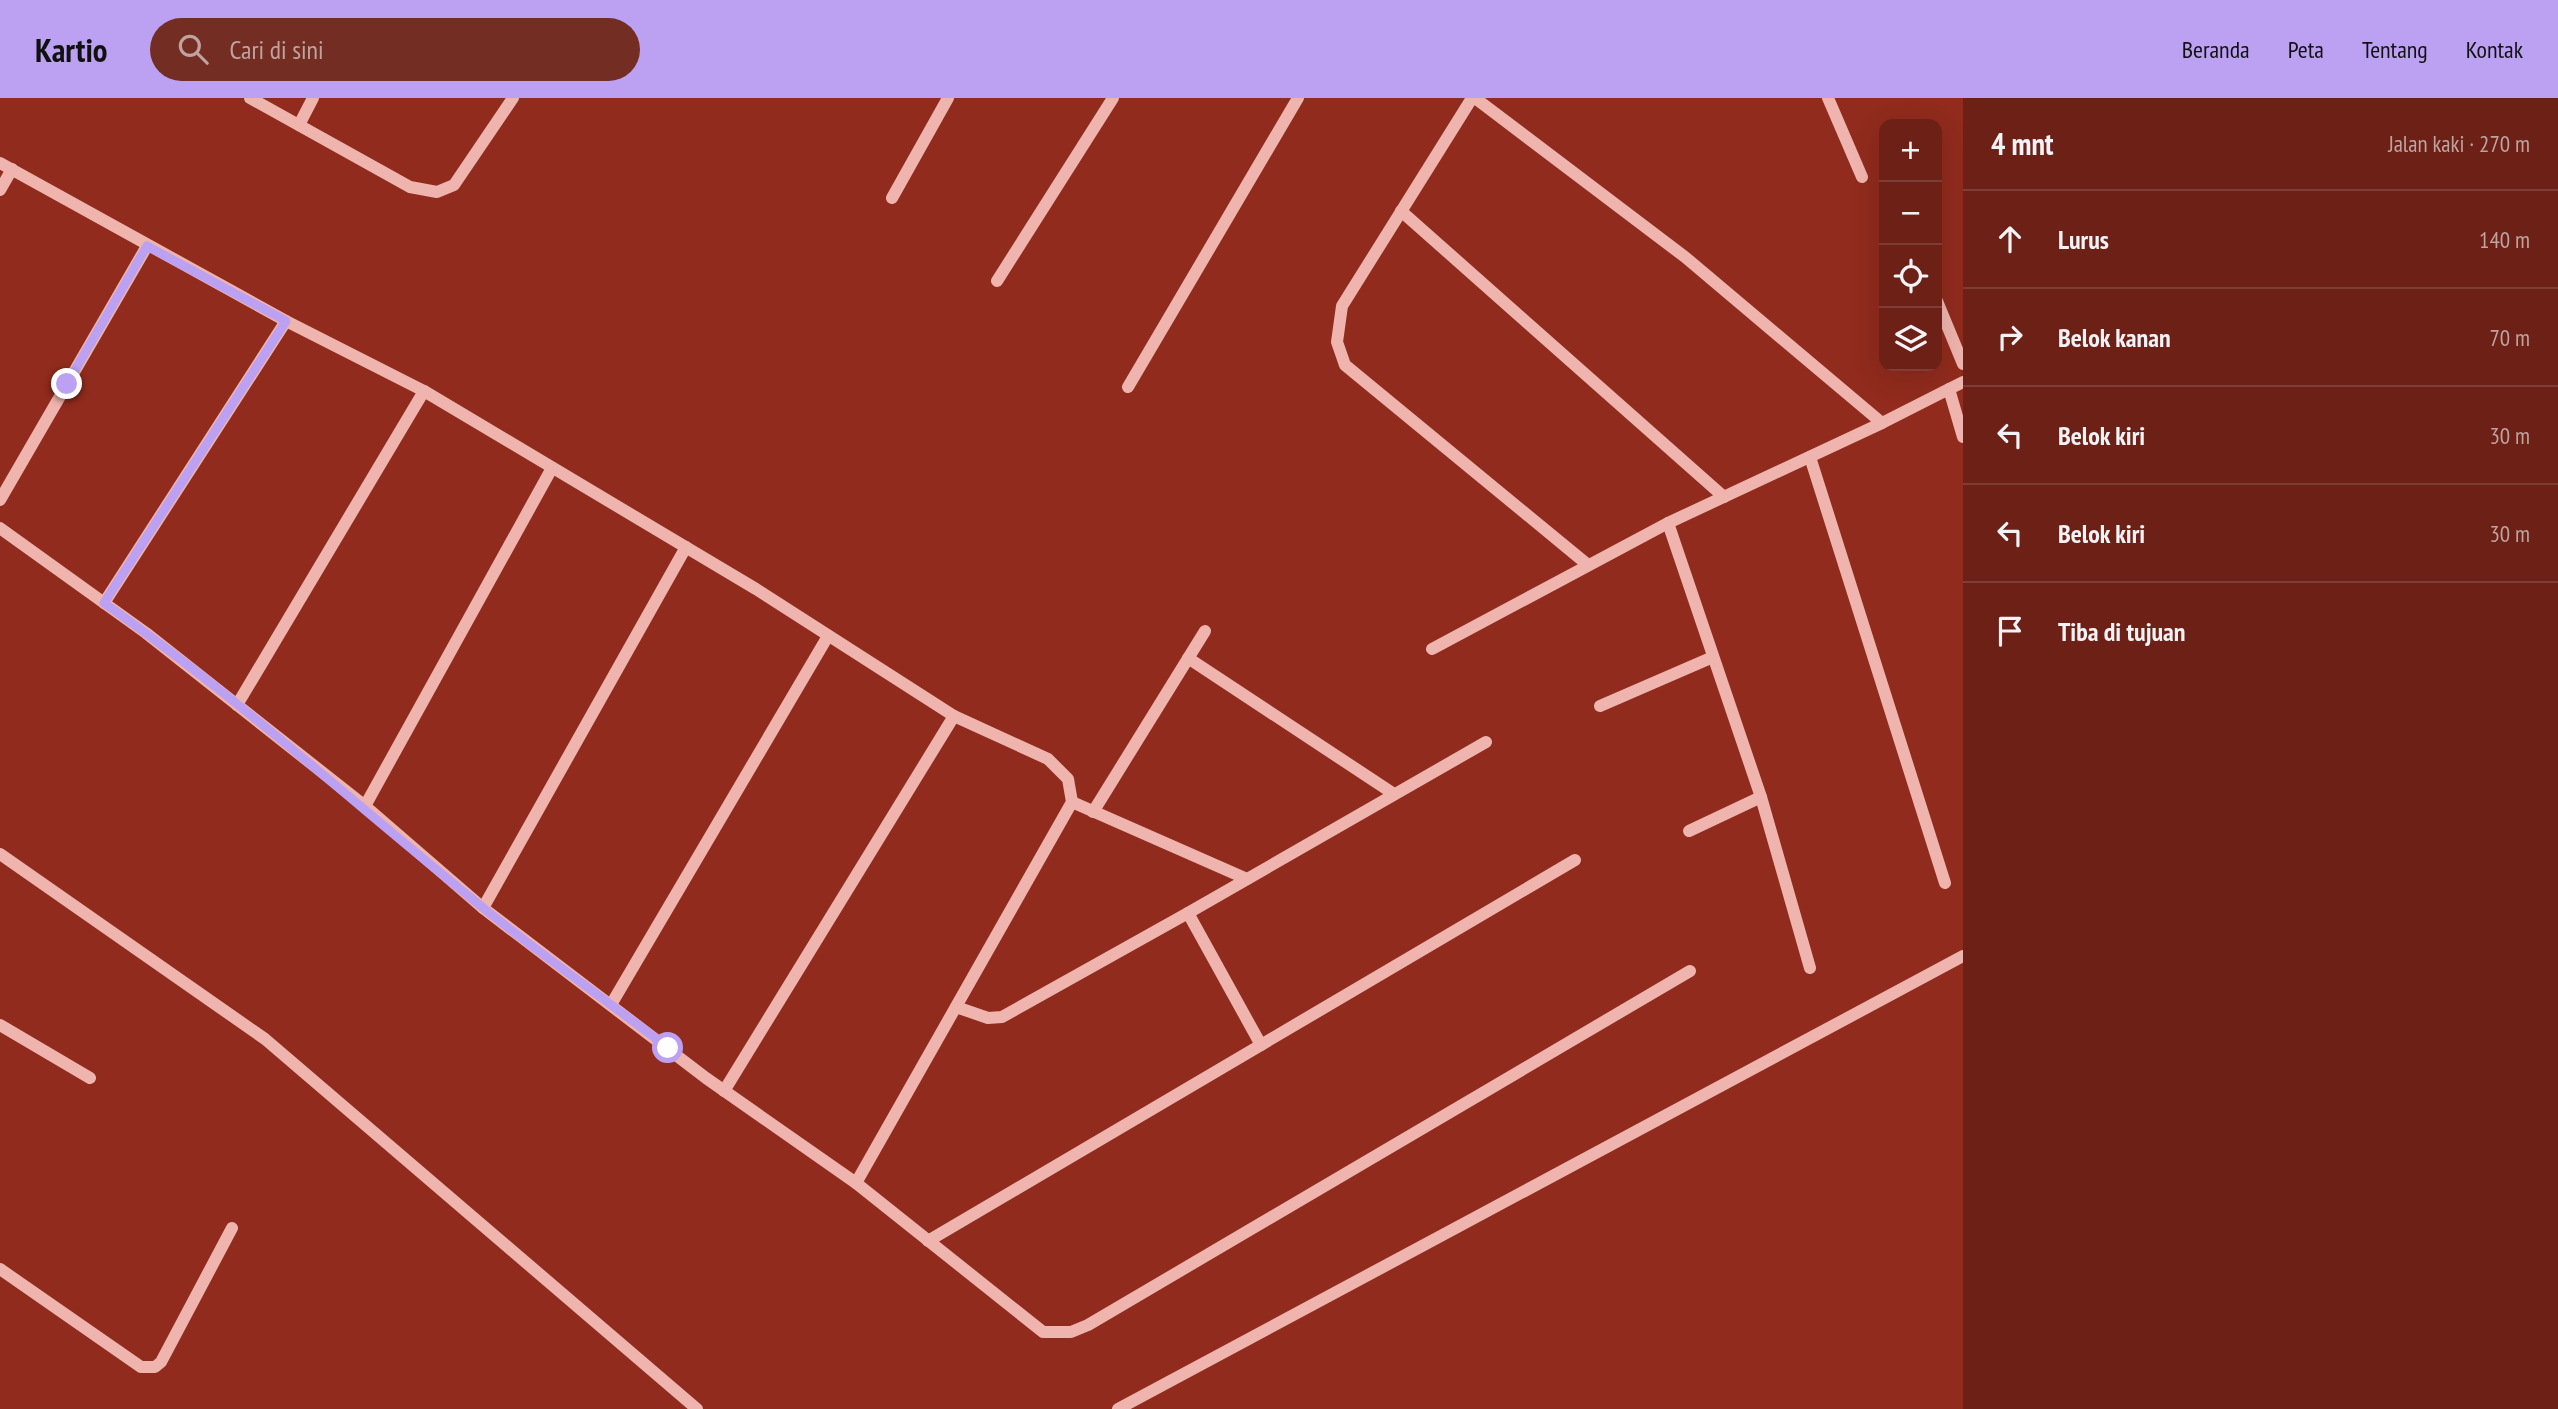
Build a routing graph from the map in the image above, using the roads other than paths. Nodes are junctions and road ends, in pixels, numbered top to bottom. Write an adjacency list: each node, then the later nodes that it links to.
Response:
1 (250, 98): 9 (street)
2 (313, 98): 9 (street)
3 (513, 98): 9 (street)
4 (948, 98): 13 (street)
5 (1113, 98): 16 (street)
6 (1298, 98): 21 (street)
7 (1473, 98): 14 (street); 24 (street)
8 (1828, 98): 11 (street)
9 (299, 125)
10 (6, 166): 12 (street); 15 (street)
11 (1862, 177)
12 (0, 191)
13 (892, 198)
14 (1401, 211): 28 (street); 33 (street)
15 (147, 246): 18 (street); 29 (street)
16 (997, 281)
17 (1940, 308): 19 (street)
18 (286, 321): 23 (street); 34 (street)
19 (1963, 364)
20 (1963, 382): 22 (street)
21 (1128, 387)
22 (1949, 389): 24 (street); 25 (street)
23 (424, 391): 27 (street); 40 (street)
24 (1882, 423): 26 (street)
25 (1963, 437)
26 (1810, 457): 28 (street); 53 (street)
27 (552, 468): 32 (street); 47 (street)
28 (1724, 497): 30 (street)
29 (0, 500)
30 (1668, 523): 33 (street); 38 (street)
31 (0, 528): 34 (street)
32 (686, 547): 36 (street); 54 (street)
33 (1588, 565): 37 (street)
34 (104, 603): 40 (street)
35 (1205, 631): 39 (street)
36 (828, 636): 42 (street); 59 (street)
37 (1432, 649)
38 (1713, 657): 41 (street); 45 (street)
39 (1188, 658): 44 (street); 48 (street)
40 (237, 705): 47 (street)
41 (1600, 706)
42 (954, 716): 46 (street); 64 (street)
43 (1486, 743): 44 (street)
44 (1394, 794): 52 (street)
45 (1761, 797): 49 (street); 57 (street)
46 (1072, 802): 48 (street); 60 (street)
47 (365, 806): 54 (street)
48 (1093, 812): 52 (street)
49 (1689, 831)
50 (0, 854): 69 (street)
51 (1575, 860): 62 (street)
52 (1247, 879): 55 (street)
53 (1945, 883)
54 (483, 908): 59 (street)
55 (1188, 913): 60 (street); 62 (street)
56 (1963, 956): 70 (street)
57 (1810, 968)
58 (1690, 971): 67 (street)
59 (612, 1003): 64 (street)
60 (956, 1007): 65 (street)
61 (0, 1025): 63 (street)
62 (1261, 1045): 67 (street)
63 (90, 1078)
64 (724, 1091): 65 (street)
65 (856, 1183): 67 (street)
66 (232, 1228): 68 (street)
67 (928, 1241)
68 (0, 1269)
69 (697, 1409)
70 (1118, 1409)

